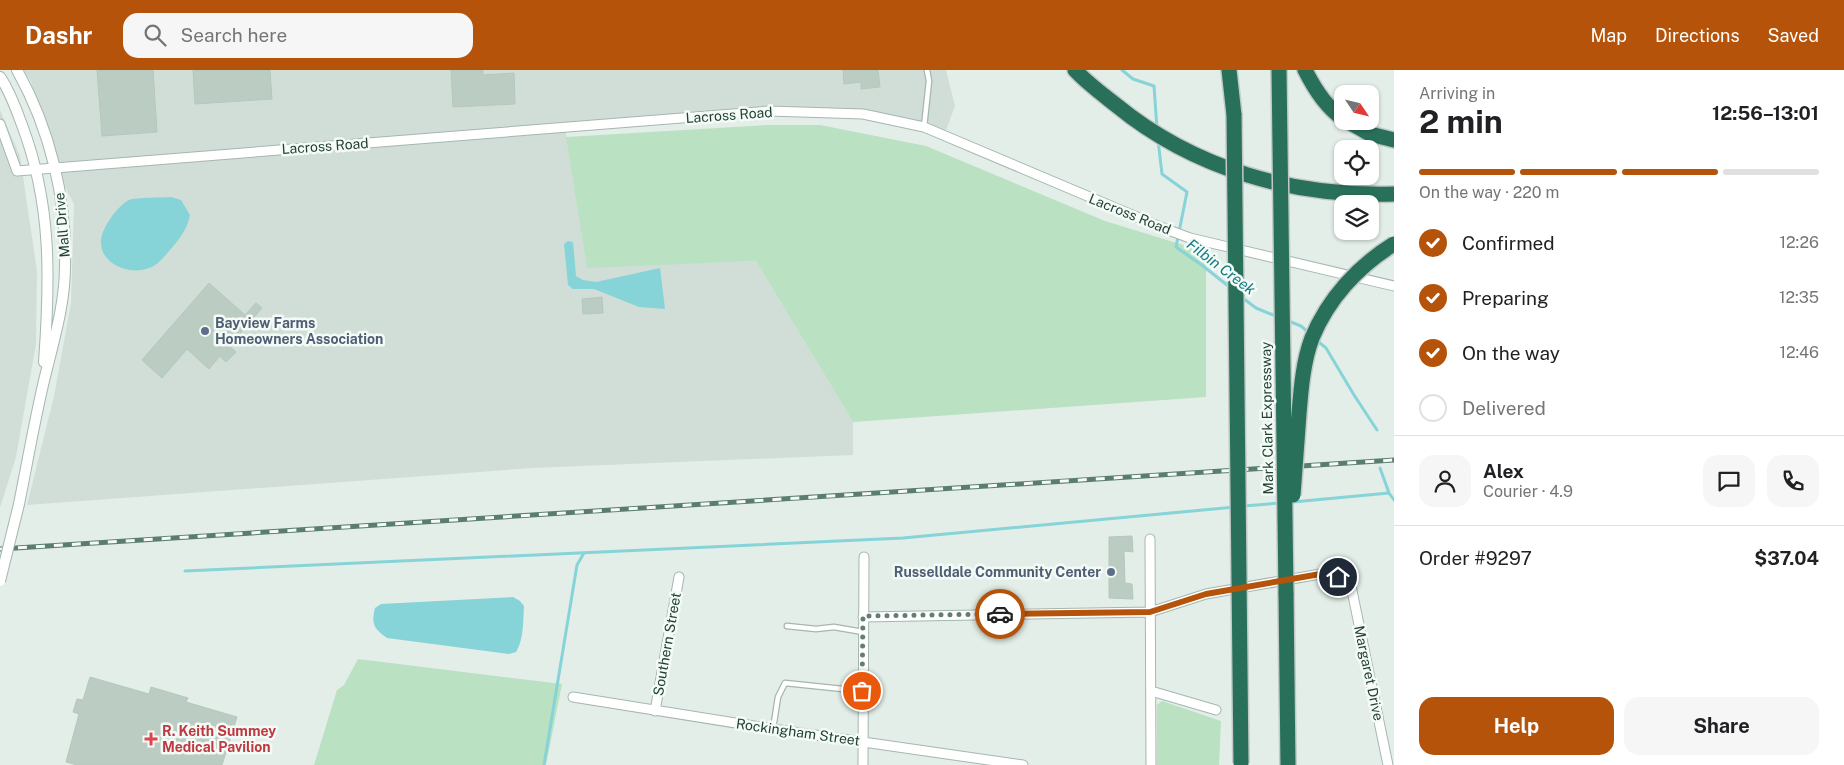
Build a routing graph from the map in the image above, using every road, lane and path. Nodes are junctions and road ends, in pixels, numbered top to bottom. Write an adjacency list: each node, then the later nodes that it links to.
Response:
1 (17, 70): 15 (street, Mall Drive)
2 (927, 70): 12 (lane)
3 (1075, 70): 17 (highway, bridge)
4 (1229, 70): 10 (highway)
5 (1235, 70): 10 (highway, Mark Clark Expressway)
6 (1279, 70): 25 (highway, Mark Clark Expressway, bridge)
7 (1305, 70): 9 (highway)
8 (0, 76): 16 (street, Mall Drive)
9 (1334, 111)
10 (1234, 115): 37 (highway, Mark Clark Expressway, bridge)
11 (0, 124): 16 (street, Lacross Road)
12 (924, 127): 15 (street, Lacross Road); 19 (street, Lacross Road)
13 (1363, 130): 14 (highway)
14 (1394, 140)
15 (54, 167): 16 (street, Lacross Road); 20 (street, Mall Drive)
16 (37, 169): 20 (street, Mall Drive)
17 (1394, 194)
18 (1394, 244): 25 (highway, bridge)
19 (1394, 286)
20 (43, 385): 24 (street, Mall Drive, bridge)
21 (1150, 539): 26 (street)
22 (864, 557): 27 (street)
23 (679, 577): 34 (street, Southern Street)
24 (0, 581)
25 (1286, 593): 38 (highway, Mark Clark Expressway)
26 (1150, 612): 27 (street); 31 (street); 42 (street, Margaret Drive)
27 (863, 616): 29 (street)
28 (788, 626): 29 (lane)
29 (863, 632): 30 (street)
30 (862, 691): 35 (lane); 36 (street)
31 (1151, 691): 33 (street); 41 (street)
32 (573, 697): 34 (street, Rockingham Street)
33 (1216, 710)
34 (655, 711): 35 (street, Rockingham Street)
35 (773, 729): 36 (street, Rockingham Street)
36 (863, 741): 39 (street); 40 (street, Rockingham Street)
37 (1240, 764)
38 (1288, 764)
39 (863, 765)
40 (1024, 765)
41 (1151, 765)
42 (1388, 765)

